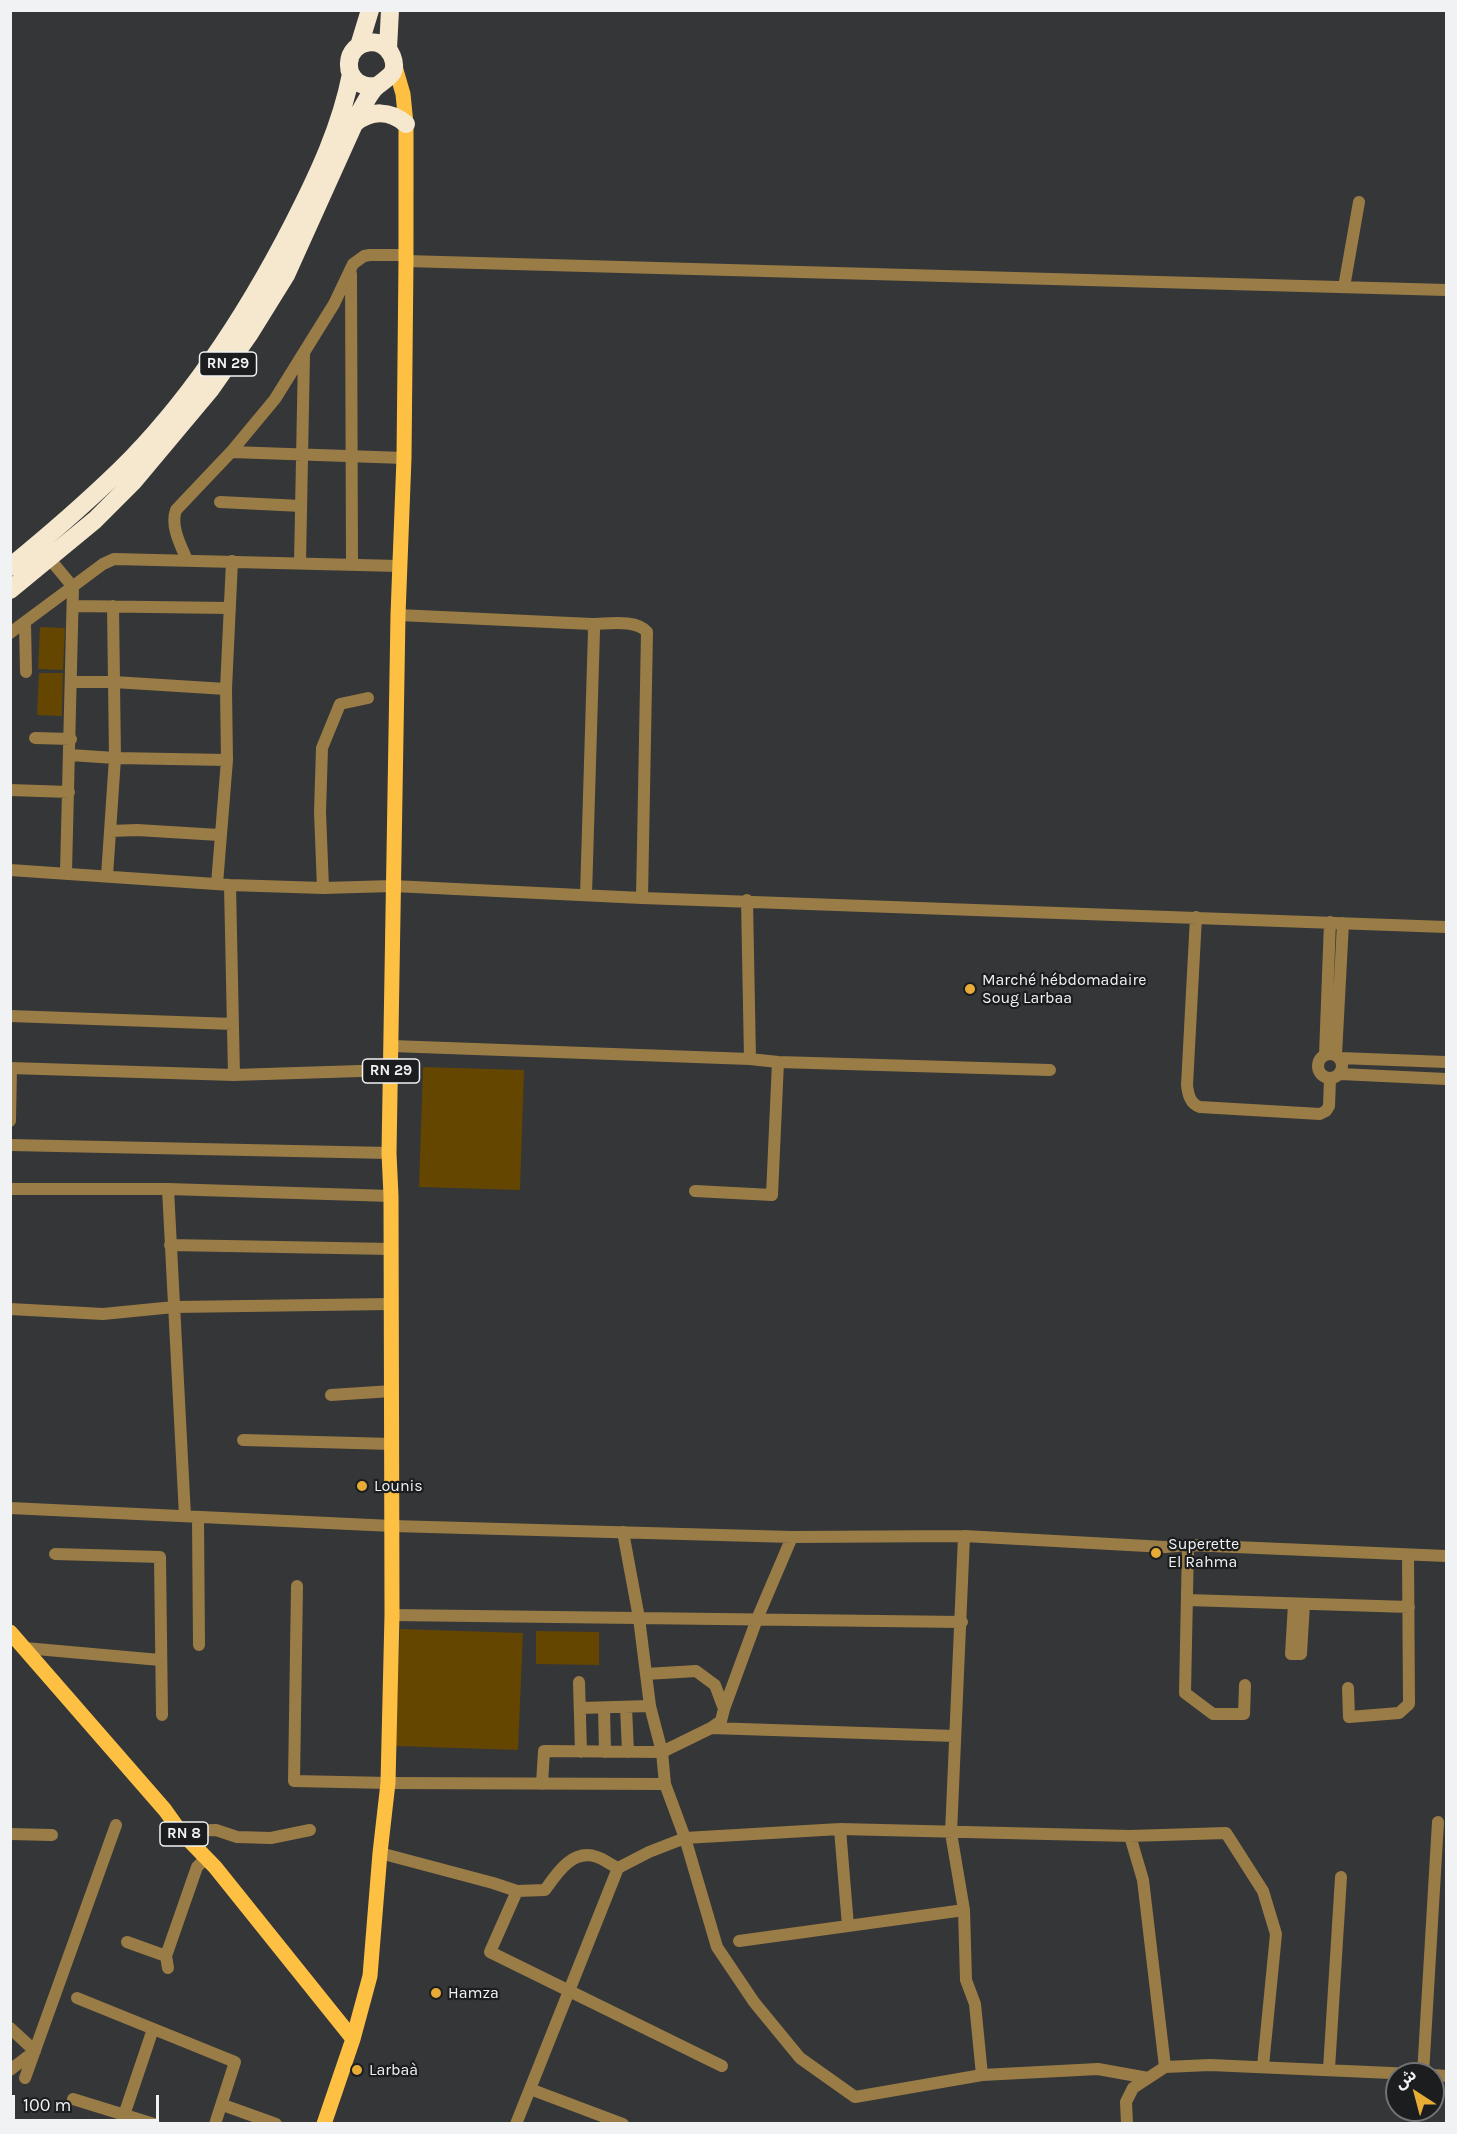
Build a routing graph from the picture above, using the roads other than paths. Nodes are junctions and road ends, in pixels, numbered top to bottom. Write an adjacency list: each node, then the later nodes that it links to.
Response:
1 (370, 10): 3 (highway)
2 (390, 10): 4 (highway, RN 29)
3 (359, 46): 4 (highway); 5 (highway)
4 (391, 56): 6 (highway); 7 (main road, RN 29)
5 (351, 74): 6 (highway); 28 (highway, RN 29)
6 (380, 85): 7 (main road); 8 (highway, RN 29)
7 (404, 100): 9 (main road, RN 29)
8 (355, 123): 9 (highway); 22 (highway, RN 29)
9 (406, 124): 11 (main road, RN 29)
10 (1359, 202): 13 (street)
11 (406, 258): 12 (street); 13 (street); 19 (main road, RN 29)
12 (350, 269): 15 (street); 18 (street)
13 (1344, 287): 14 (street)
14 (1446, 290)
15 (304, 352): 16 (street); 17 (street)
16 (231, 452): 17 (street); 23 (street)
17 (302, 455): 18 (street); 21 (street)
18 (352, 456): 19 (street); 26 (street)
19 (404, 458): 27 (main road, RN 29)
20 (220, 502): 21 (street)
21 (301, 506): 25 (street)
22 (49, 558): 29 (street); 30 (highway, RN 29)
23 (187, 560): 24 (street); 29 (street)
24 (232, 561): 25 (street); 33 (street)
25 (300, 563): 26 (street)
26 (351, 564): 27 (street)
27 (399, 566): 34 (main road, RN 29)
28 (10, 567)
29 (73, 587): 31 (street); 35 (street)
30 (10, 591)
31 (73, 606): 32 (street); 39 (street)
32 (113, 606): 33 (street); 40 (street)
33 (230, 609): 41 (street)
34 (398, 615): 36 (street); 57 (main road, RN 29)
35 (25, 622): 37 (street); 38 (street)
36 (592, 624): 59 (street); 60 (street)
37 (10, 633)
38 (26, 672)
39 (72, 682): 40 (street); 44 (street)
40 (114, 682): 41 (street); 46 (street)
41 (226, 689): 47 (street)
42 (368, 698): 58 (street)
43 (34, 738): 44 (street)
44 (71, 739): 45 (street)
45 (70, 755): 46 (street); 49 (street)
46 (115, 758): 47 (street); 50 (street)
47 (227, 759): 51 (street)
48 (10, 790): 49 (street)
49 (69, 792): 53 (street)
50 (110, 831): 51 (street); 54 (street)
51 (219, 836): 55 (street)
52 (10, 870): 53 (street)
53 (66, 872): 54 (street)
54 (107, 876): 55 (street)
55 (217, 884): 56 (street)
56 (230, 885): 58 (street); 67 (street)
57 (393, 886): 58 (street); 59 (street); 68 (main road, RN 29)
58 (323, 888)
59 (586, 895): 60 (street)
60 (642, 898): 61 (street)
61 (747, 900): 62 (street); 70 (street)
62 (1196, 917): 63 (street); 77 (street)
63 (1330, 922): 64 (street); 69 (street)
64 (1343, 923): 65 (street); 69 (street)
65 (1446, 927)
66 (10, 1016): 67 (street)
67 (233, 1024): 76 (street)
68 (392, 1046): 70 (street); 74 (main road, RN 29)
69 (1334, 1056): 72 (street); 77 (street); 77 (street)
70 (750, 1059): 71 (street)
71 (778, 1062): 75 (street); 84 (street)
72 (1446, 1062)
73 (11, 1068): 76 (street); 79 (street)
74 (391, 1070): 76 (street); 81 (main road, RN 29)
75 (1050, 1070)
76 (234, 1075)
77 (1335, 1076): 78 (street)
78 (1446, 1079)
79 (10, 1121)
80 (10, 1145): 81 (street)
81 (389, 1153): 85 (main road, RN 29)
82 (10, 1190): 83 (street)
83 (168, 1190): 85 (street); 86 (street)
84 (695, 1191)
85 (391, 1196): 87 (main road, RN 29)
86 (170, 1245): 87 (street); 89 (street)
87 (391, 1249): 88 (main road, RN 29)
88 (391, 1304): 89 (street); 91 (main road, RN 29)
89 (174, 1307): 90 (street); 96 (street)
90 (10, 1309)
91 (392, 1391): 92 (street); 94 (main road, RN 29)
92 (331, 1395)
93 (243, 1440): 94 (street)
94 (392, 1444): 97 (main road, RN 29)
95 (10, 1508): 96 (street)
96 (191, 1517): 97 (street); 113 (street)
97 (392, 1526): 98 (street); 108 (main road, RN 29)
98 (623, 1532): 100 (street); 109 (street)
99 (964, 1536): 100 (street); 101 (street); 111 (street)
100 (792, 1537): 110 (street)
101 (1188, 1545): 103 (street); 106 (street)
102 (55, 1554): 115 (street)
103 (1408, 1555): 104 (street); 107 (street)
104 (1446, 1556)
105 (297, 1586): 132 (street)
106 (1187, 1600): 107 (street); 118 (street)
107 (1409, 1607): 119 (street)
108 (392, 1615): 109 (street); 132 (main road, RN 29)
109 (639, 1618): 110 (street); 116 (street)
110 (757, 1619): 111 (street); 124 (street)
111 (962, 1622): 127 (street)
112 (10, 1632): 114 (main road, RN 8)
113 (199, 1645)
114 (25, 1648): 115 (street); 139 (main road, RN 8)
115 (160, 1660): 125 (street)
116 (646, 1674): 120 (street); 124 (street)
117 (579, 1682): 122 (street)
118 (1245, 1685)
119 (1348, 1688)
120 (650, 1706): 121 (street); 131 (street)
121 (626, 1707): 123 (street); 130 (street)
122 (580, 1708): 123 (street); 128 (street)
123 (604, 1708): 129 (street)
124 (724, 1709): 126 (street)
125 (162, 1715)
126 (711, 1728): 127 (street); 131 (street)
127 (955, 1736): 140 (street)
128 (581, 1752): 129 (street); 133 (street)
129 (605, 1752): 130 (street)
130 (627, 1752): 131 (street)
131 (662, 1752): 134 (street)
132 (388, 1784): 133 (street); 145 (main road, RN 29)
133 (542, 1784): 134 (street)
134 (665, 1784): 144 (street)
135 (1438, 1822): 160 (street)
136 (116, 1825): 159 (street)
137 (840, 1829): 140 (street); 144 (street); 151 (street)
138 (310, 1830): 139 (street)
139 (180, 1831): 146 (main road, RN 8)
140 (951, 1833): 143 (street); 150 (street)
141 (10, 1834): 142 (street)
142 (52, 1835)
143 (1130, 1836): 162 (street); 163 (street)
144 (686, 1838): 147 (street); 167 (street)
145 (380, 1853): 149 (street); 158 (main road, RN 29)
146 (206, 1858): 153 (street); 158 (main road, RN 8)
147 (618, 1868): 149 (street); 154 (street)
148 (1341, 1877): 164 (street)
149 (517, 1891): 154 (street)
150 (964, 1910): 151 (street); 167 (street)
151 (848, 1926): 152 (street)
152 (739, 1941)
153 (127, 1942)
154 (569, 1991): 161 (street); 170 (street)
155 (77, 1998): 157 (street)
156 (10, 2028): 159 (street)
157 (153, 2029): 172 (street); 173 (street)
158 (353, 2039): 177 (main road, RN 29)
159 (35, 2051): 165 (street); 168 (street)
160 (1424, 2062)
161 (722, 2066)
162 (1263, 2066): 163 (street); 164 (street)
163 (1165, 2067): 169 (street)
164 (1329, 2069): 166 (street)
165 (10, 2070)
166 (1385, 2072)
167 (982, 2075): 169 (street)
168 (25, 2078)
169 (1148, 2078): 180 (street)
170 (530, 2089): 178 (street); 179 (street)
171 (73, 2099): 173 (street)
172 (223, 2104): 175 (street); 176 (street)
173 (122, 2119): 174 (street)
174 (154, 2124)
175 (215, 2124)
176 (276, 2124)
177 (324, 2124)
178 (516, 2124)
179 (623, 2124)
180 (1127, 2124)

